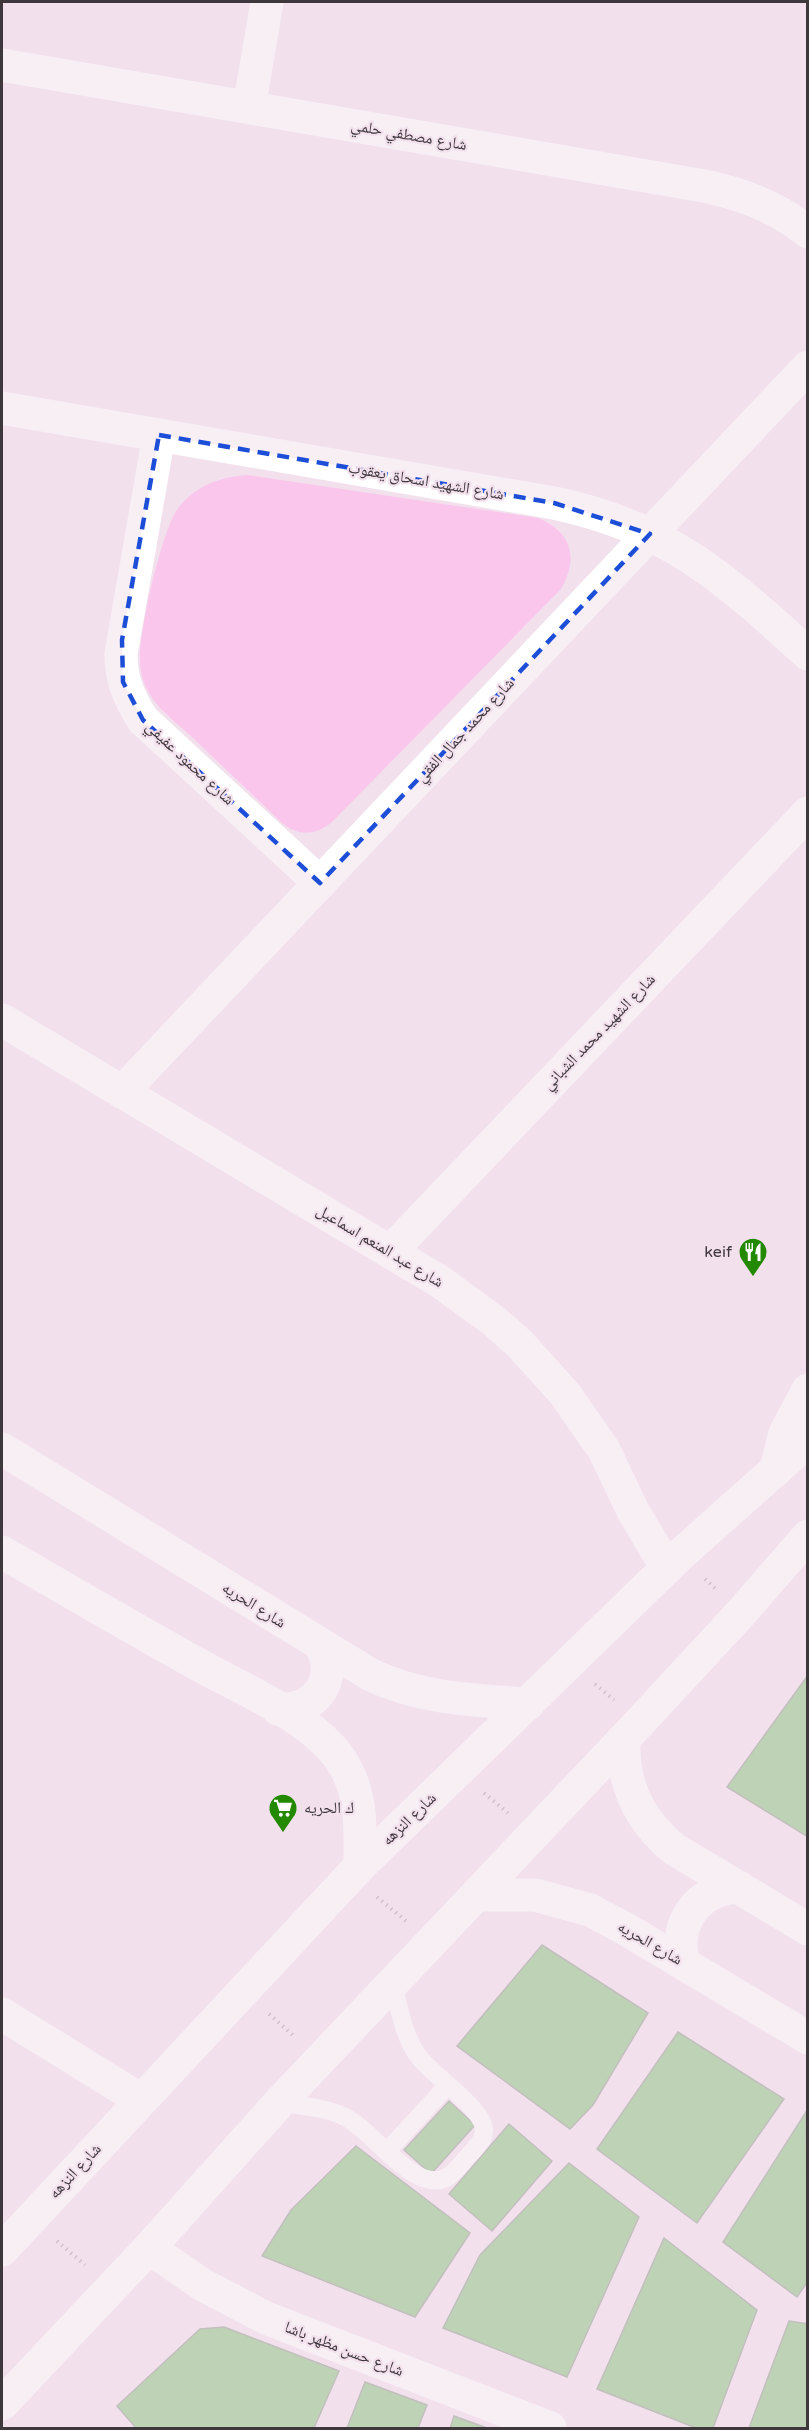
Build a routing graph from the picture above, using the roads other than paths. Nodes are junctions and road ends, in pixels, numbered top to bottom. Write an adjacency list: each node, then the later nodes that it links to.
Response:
1 (267, 2): 3 (street)
2 (2, 65): 3 (street, شارع مصطفي حلمي)
3 (249, 108): 4 (street, شارع مصطفي حلمي)
4 (807, 232)
5 (807, 368): 8 (street, شارع محمد جمال الفقي)
6 (2, 408): 7 (street, شارع الشهيد اسحاق يعقوب)
7 (159, 435): 8 (street, شارع الشهيد اسحاق يعقوب); 11 (street, شارع محمود عفيفي)
8 (650, 534): 9 (street, شارع الشهيد اسحاق يعقوب); 11 (street, شارع محمد جمال الفقي)
9 (807, 654)
10 (807, 813): 14 (street, شارع الشهيد محمد الشباني)
11 (320, 883): 13 (street, شارع محمد جمال الفقي)
12 (2, 1020): 13 (street, شارع عبد المنعم اسماعيل)
13 (122, 1092): 14 (street, شارع عبد المنعم اسماعيل)
14 (390, 1252): 21 (street, شارع عبد المنعم اسماعيل)
15 (807, 1390): 18 (street)
16 (807, 1441): 18 (street, شارع النزهه)
17 (2, 1449): 22 (street, شارع الحريه)
18 (776, 1470): 21 (street, شارع النزهه)
19 (807, 1536): 25 (street)
20 (2, 1552): 24 (street)
21 (674, 1562): 23 (street, شارع النزهه)
22 (321, 1646): 23 (street, شارع الحريه); 24 (street)
23 (528, 1704): 26 (street, شارع النزهه)
24 (278, 1709): 26 (street)
25 (632, 1731): 27 (street); 28 (street)
26 (355, 1871): 35 (street, شارع النزهه)
27 (739, 1887): 29 (street); 30 (street)
28 (477, 1895): 30 (street, شارع الحريه); 31 (street)
29 (807, 1929)
30 (683, 1962): 33 (street, شارع الحريه)
31 (393, 1984): 34 (lane); 36 (street)
32 (2, 2014): 35 (street)
33 (807, 2038)
34 (447, 2086): 37 (lane); 37 (lane)
35 (141, 2100): 39 (street, شارع النزهه)
36 (279, 2103): 37 (lane); 38 (street)
37 (388, 2150)
38 (148, 2248): 40 (street); 41 (street, شارع حسن مظهر باشا)
39 (2, 2250)
40 (2, 2404)
41 (550, 2428)

